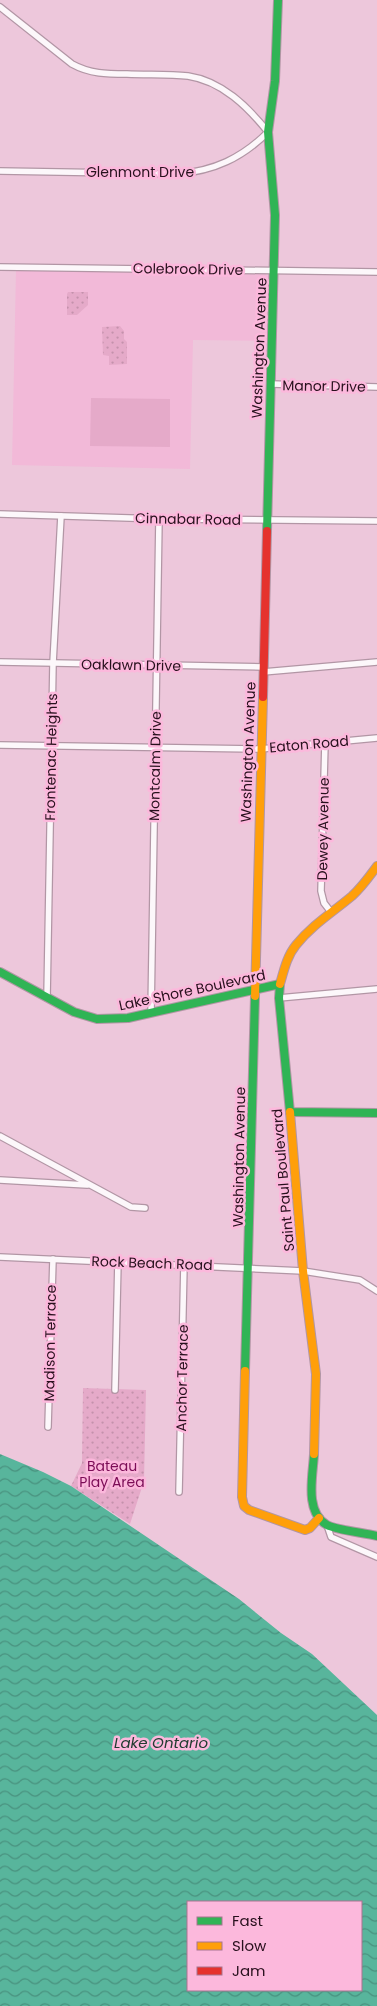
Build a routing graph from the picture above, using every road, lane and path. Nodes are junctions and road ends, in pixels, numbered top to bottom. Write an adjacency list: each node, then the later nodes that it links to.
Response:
1 (278, 0): 3 (street, Washington Avenue)
2 (0, 6): 3 (street)
3 (268, 132): 4 (street, Glenmont Drive); 6 (street, Washington Avenue)
4 (0, 171)
5 (0, 267): 6 (street, Colebrook Drive)
6 (274, 270): 7 (street, Colebrook Drive); 8 (street, Washington Avenue)
7 (377, 272)
8 (271, 384): 9 (street, Manor Drive); 13 (street, Washington Avenue)
9 (377, 387)
10 (0, 514): 11 (street, Cinnabar Road)
11 (61, 516): 12 (street, Cinnabar Road); 17 (street, Frontenac Heights)
12 (159, 519): 13 (street, Cinnabar Road); 18 (street, Montcalm Drive)
13 (267, 521): 14 (street, Cinnabar Road); 19 (street, Washington Avenue)
14 (377, 521)
15 (0, 662): 17 (street, Oaklawn Drive)
16 (377, 662): 19 (street, Oaklawn Drive)
17 (53, 663): 18 (street, Oaklawn Drive); 23 (street, Frontenac Heights)
18 (156, 666): 19 (street, Oaklawn Drive); 24 (street, Montcalm Drive)
19 (263, 670): 25 (street, Washington Avenue)
20 (377, 738): 21 (street, Eaton Road)
21 (325, 743): 25 (street, Eaton Road); 27 (street, Dewey Avenue)
22 (0, 745): 23 (street, Eaton Road)
23 (52, 746): 24 (street, Eaton Road); 32 (street, Frontenac Heights)
24 (154, 747): 25 (street, Eaton Road); 34 (street, Montcalm Drive)
25 (260, 749): 30 (street, Washington Avenue)
26 (377, 866): 27 (street, Saint Paul Boulevard)
27 (331, 912): 29 (street, Saint Paul Boulevard)
28 (0, 972): 32 (street, Lake Shore Boulevard)
29 (280, 984): 30 (street, Lake Shore Boulevard); 33 (street, Saint Paul Boulevard)
30 (255, 988): 34 (street, Lake Shore Boulevard); 45 (street, Washington Avenue)
31 (377, 989): 33 (street, Lake Shore Boulevard)
32 (47, 998): 34 (street, Lake Shore Boulevard)
33 (279, 998): 35 (street, Saint Paul Boulevard)
34 (151, 1012)
35 (290, 1112): 36 (street); 46 (street, Saint Paul Boulevard)
36 (377, 1113)
37 (0, 1136): 39 (street)
38 (0, 1180): 39 (street)
39 (89, 1185): 40 (street)
40 (145, 1208)
41 (0, 1257): 42 (street, Rock Beach Road)
42 (53, 1259): 43 (street, Rock Beach Road); 49 (street, Madison Terrace)
43 (118, 1261): 44 (street, Rock Beach Road); 48 (street)
44 (184, 1264): 45 (street, Rock Beach Road); 50 (street, Anchor Terrace)
45 (249, 1267): 46 (street, Rock Beach Road); 51 (street, Washington Avenue)
46 (303, 1270): 47 (street, Rock Beach Road); 51 (street, Saint Paul Boulevard)
47 (377, 1291)
48 (115, 1390)
49 (48, 1426)
50 (179, 1492)
51 (319, 1518): 52 (street)
52 (327, 1525): 53 (street); 54 (street)
53 (377, 1536)
54 (377, 1557)

